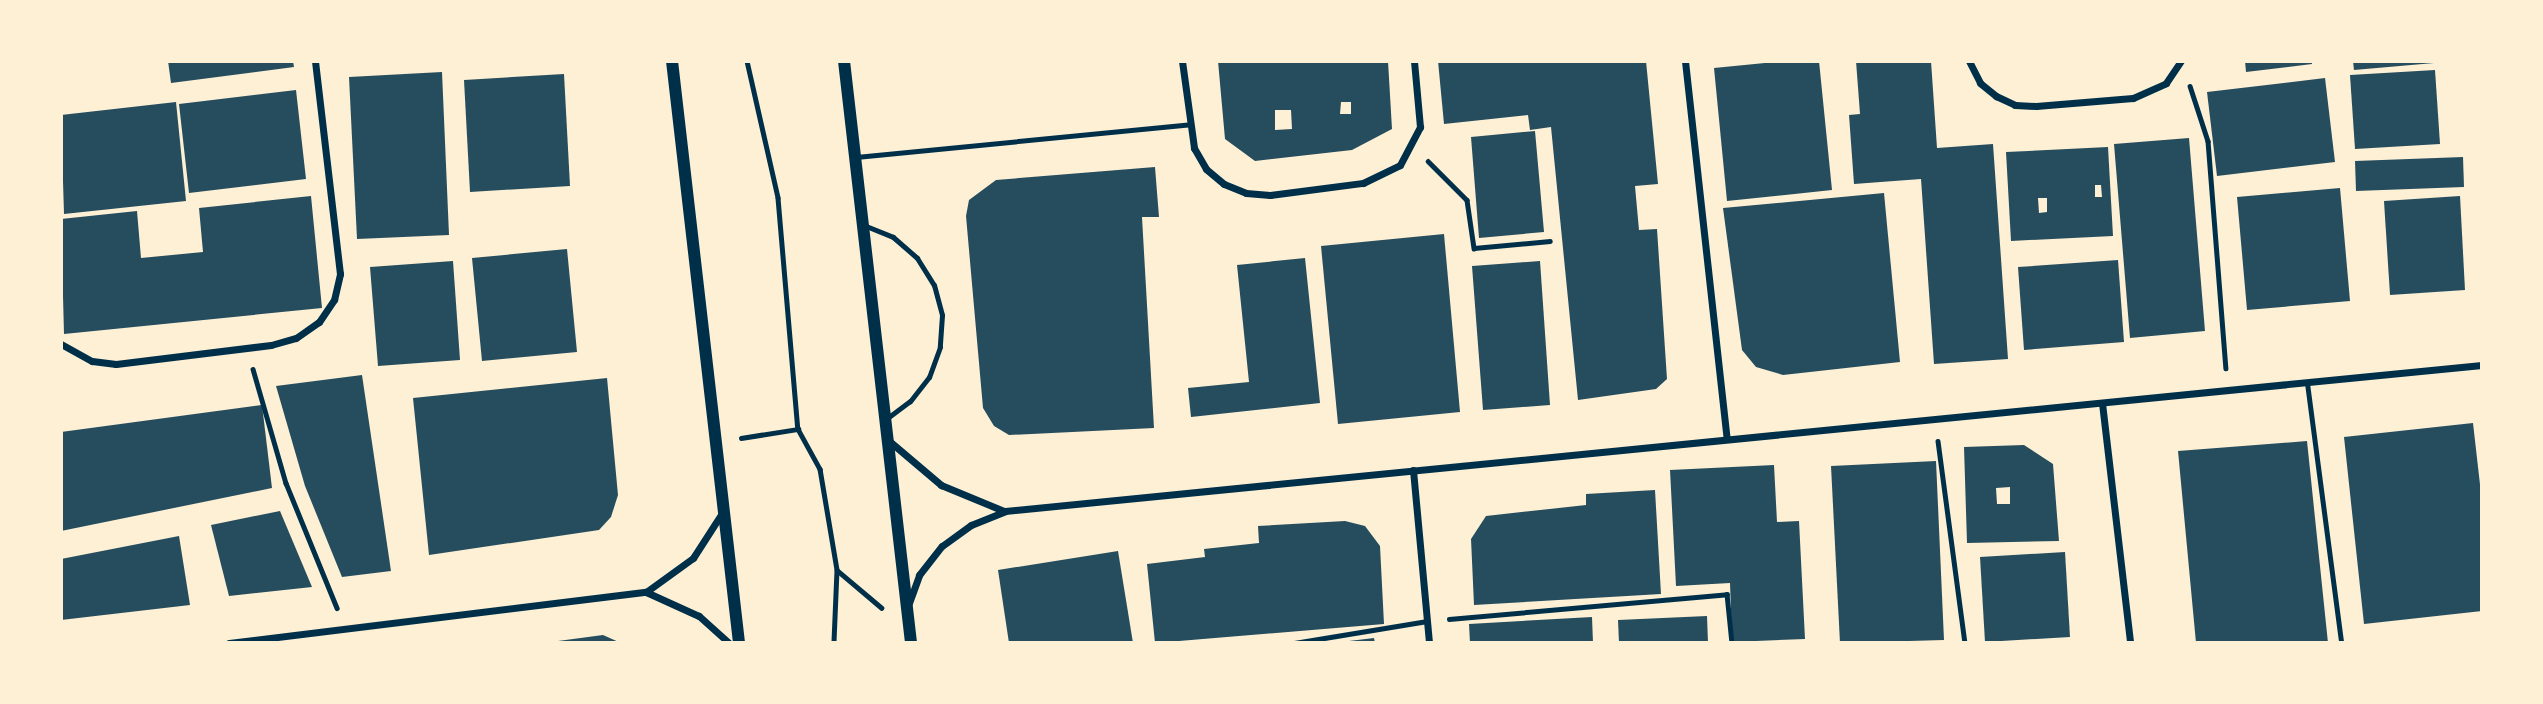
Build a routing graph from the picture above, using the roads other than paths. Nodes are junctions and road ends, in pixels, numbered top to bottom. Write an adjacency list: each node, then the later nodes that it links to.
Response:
1 (315, 61): 12 (street)
2 (672, 61): 20 (street)
3 (844, 61): 10 (street)
4 (1182, 61): 9 (street)
5 (1414, 61): 9 (street)
6 (1685, 61): 17 (street)
7 (1969, 61): 8 (street)
8 (2179, 65)
9 (1190, 124): 10 (lane)
10 (856, 157): 11 (street)
11 (863, 225): 16 (street); 16 (lane)
12 (61, 344)
13 (2482, 365): 14 (street)
14 (2307, 383): 15 (street); 32 (lane)
15 (2102, 402): 17 (street); 31 (street)
16 (886, 419): 18 (street)
17 (1727, 439): 19 (street)
18 (888, 440): 21 (street); 23 (street)
19 (1413, 470): 21 (street); 24 (street)
20 (724, 509): 22 (street); 28 (street)
21 (1005, 511): 23 (street)
22 (646, 592): 26 (street); 27 (street)
23 (907, 609): 25 (street)
24 (1427, 621): 29 (lane); 30 (street)
25 (911, 637)
26 (229, 643)
27 (729, 643)
28 (739, 643)
29 (1294, 643)
30 (1429, 643)
31 (2130, 643)
32 (2342, 643)

